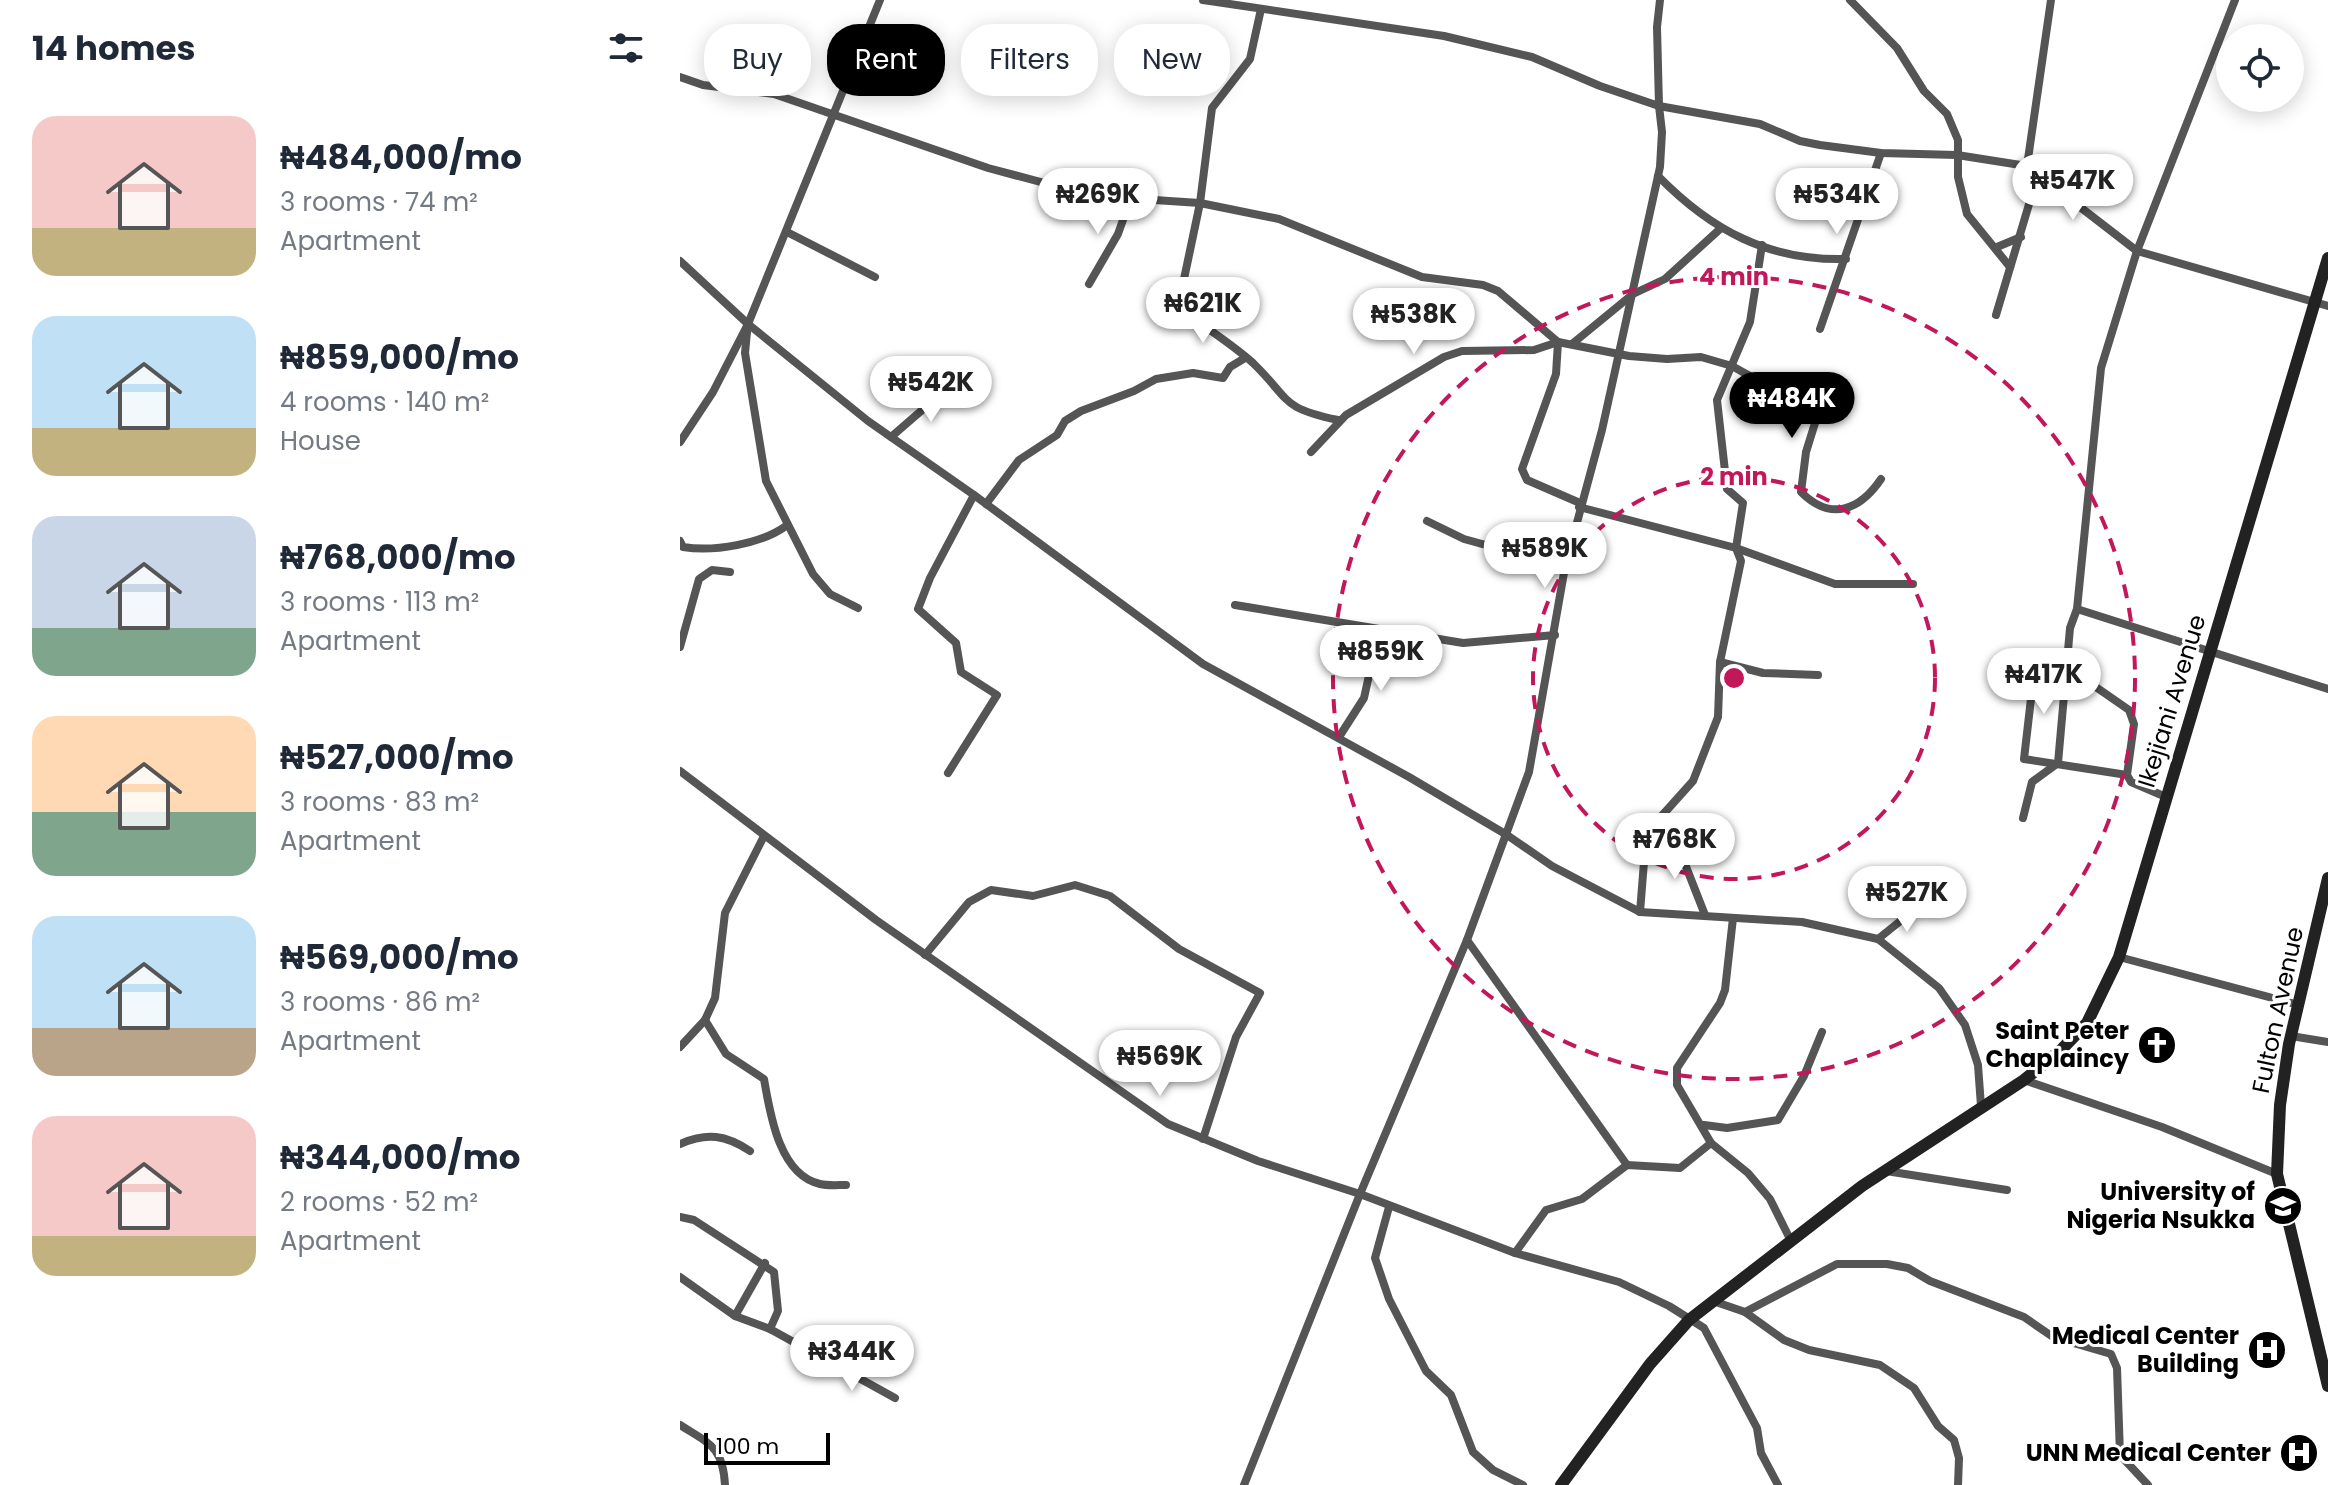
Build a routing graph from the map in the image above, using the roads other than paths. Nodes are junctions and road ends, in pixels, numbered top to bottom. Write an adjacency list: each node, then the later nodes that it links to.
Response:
1 (880, 0): 10 (street)
2 (1203, 0): 7 (street)
3 (1660, 0): 9 (street)
4 (1850, 0): 12 (street)
5 (2051, 0): 13 (street)
6 (2235, 0): 23 (street)
7 (1257, 5): 9 (street); 17 (street)
8 (680, 77): 10 (street)
9 (1659, 106): 11 (street); 15 (street)
10 (836, 113): 16 (street); 19 (street)
11 (1881, 153): 12 (street); 25 (street)
12 (1957, 155): 13 (street); 22 (street)
13 (2027, 166): 14 (street)
14 (2038, 174): 20 (street); 23 (street)
15 (1658, 176): 18 (street); 30 (street)
16 (1130, 200): 17 (street); 29 (street)
17 (1200, 203): 36 (street); 39 (street)
18 (1720, 229): 21 (street); 30 (street)
19 (787, 232): 28 (street); 34 (street)
20 (2021, 237): 22 (street); 27 (street)
21 (1762, 245): 25 (street); 40 (street)
22 (1997, 247): 27 (street)
23 (2137, 251): 31 (street); 59 (street)
24 (2328, 258): 31 (street, Ikejiani Avenue)
25 (1846, 259): 35 (street)
26 (680, 261): 34 (street)
27 (2010, 267): 33 (street)
28 (875, 277)
29 (1089, 284)
30 (1633, 294): 37 (street); 38 (street)
31 (2313, 302): 32 (street); 63 (street, Ikejiani Avenue)
32 (2328, 306)
33 (1996, 315)
34 (748, 324): 43 (street); 44 (street); 51 (street)
35 (1820, 329)
36 (1558, 342): 37 (street); 42 (street); 49 (street)
37 (1572, 344): 38 (street)
38 (1619, 353): 40 (street); 49 (street)
39 (1245, 358): 42 (street); 48 (street)
40 (1732, 366): 46 (street); 53 (street)
41 (939, 384): 43 (street)
42 (1338, 420): 45 (street)
43 (891, 437): 47 (street)
44 (680, 442)
45 (1311, 452)
46 (1881, 479)
47 (974, 495): 48 (street); 72 (street)
48 (986, 504): 69 (street)
49 (1580, 505): 53 (street); 54 (street)
50 (1427, 521): 54 (street)
51 (786, 526): 52 (street); 58 (street)
52 (680, 541)
53 (1736, 548): 56 (street); 64 (street)
54 (1565, 567): 61 (street)
55 (730, 572): 62 (street)
56 (1913, 584)
57 (1235, 605): 60 (street)
58 (858, 608)
59 (2077, 609): 63 (street); 66 (street)
60 (1379, 630): 61 (street); 69 (street)
61 (1555, 635): 76 (street)
62 (680, 647)
63 (2210, 651): 68 (street); 74 (street, Ikejiani Avenue)
64 (1720, 662): 67 (street); 78 (street)
65 (2035, 664): 70 (street)
66 (2067, 667): 70 (street); 73 (street)
67 (1818, 675)
68 (2328, 689)
69 (1339, 737): 76 (street)
70 (2058, 763): 73 (street); 75 (street)
71 (680, 771): 77 (street)
72 (948, 773)
73 (2127, 775): 74 (street)
74 (2166, 797): 87 (street, Ikejiani Avenue)
75 (2023, 818)
76 (1507, 835): 81 (street); 85 (street)
77 (764, 836): 86 (street); 89 (street)
78 (1651, 841): 81 (street); 82 (street)
79 (2328, 878): 88 (street, Fulton Avenue)
80 (1919, 906): 84 (street)
81 (1640, 912): 82 (street)
82 (1705, 915): 83 (street)
83 (1733, 918): 84 (street); 96 (street)
84 (1878, 939): 95 (street)
85 (1467, 940): 101 (street); 106 (street)
86 (925, 955): 97 (street); 97 (street)
87 (2119, 957): 88 (street); 94 (street, Ikejiani Avenue)
88 (2299, 1005): 91 (street, Fulton Avenue)
89 (705, 1020): 93 (street); 104 (street)
90 (1822, 1032): 96 (street)
91 (2291, 1036): 92 (street); 103 (street, Fulton Avenue)
92 (2328, 1042)
93 (680, 1047)
94 (2024, 1080): 95 (street, Ikejiani Avenue); 103 (street)
95 (1981, 1106): 102 (street, Ikejiani Avenue)
96 (1704, 1125): 98 (street)
97 (1203, 1139): 106 (street)
98 (1711, 1143): 101 (street); 111 (street)
99 (680, 1144): 100 (street)
100 (750, 1151)
101 (1627, 1165): 112 (street)
102 (1884, 1171): 105 (street); 111 (street, Ikejiani Avenue)
103 (2277, 1174): 120 (street, Fulton Avenue)
104 (846, 1185)
105 (2007, 1190)
106 (1360, 1194): 107 (street); 124 (street)
107 (1389, 1207): 112 (street); 125 (street)
108 (680, 1217): 109 (street)
109 (694, 1220): 110 (street); 113 (street)
110 (680, 1224)
111 (1791, 1241): 115 (street, Ikejiani Avenue)
112 (1515, 1253): 118 (street)
113 (765, 1263): 117 (street); 119 (street)
114 (682, 1282): 117 (street)
115 (1713, 1301): 116 (street); 118 (street, Ikejiani Avenue)
116 (1745, 1312): 128 (street); 129 (street)
117 (735, 1316): 119 (street)
118 (1689, 1320): 126 (street, Ikejiani Avenue); 127 (street)
119 (770, 1329): 121 (street)
120 (2328, 1386)
121 (895, 1398)
122 (680, 1425): 123 (street)
123 (725, 1485)
124 (1244, 1485)
125 (1523, 1485)
126 (1561, 1485)
127 (1778, 1485)
128 (1958, 1485)
129 (2148, 1485)

